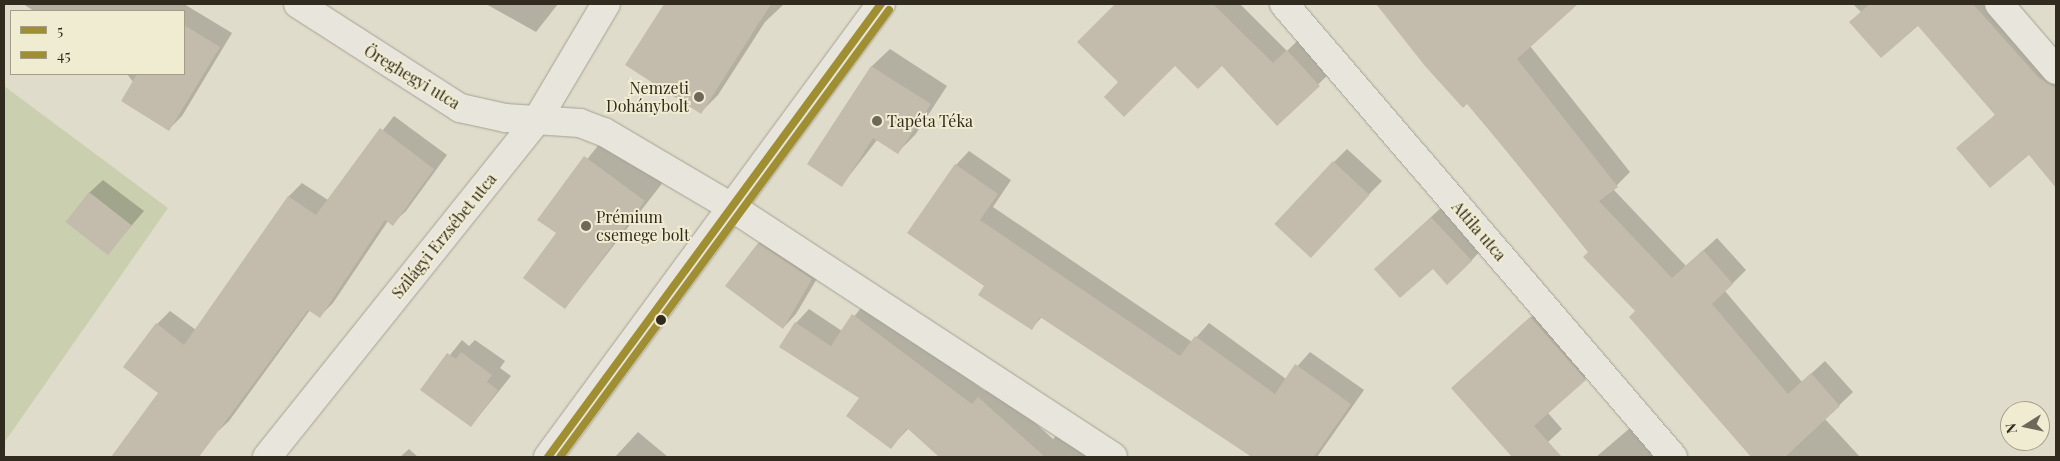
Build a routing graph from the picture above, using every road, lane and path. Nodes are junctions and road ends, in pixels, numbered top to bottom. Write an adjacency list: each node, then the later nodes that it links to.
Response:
1 (298, 4): 7 (street, Öreghegyi utca)
2 (606, 4): 7 (street, Szilágyi Erzsébet utca)
3 (881, 4): 8 (street)
4 (1284, 4): 12 (street, Attila utca)
5 (1999, 4): 6 (street)
6 (2056, 70)
7 (537, 120): 8 (street, Öreghegyi utca); 9 (street, Szilágyi Erzsébet utca)
8 (733, 208): 10 (street); 11 (street, Öreghegyi utca)
9 (268, 457)
10 (548, 457)
11 (1113, 457)
12 (1673, 457)

